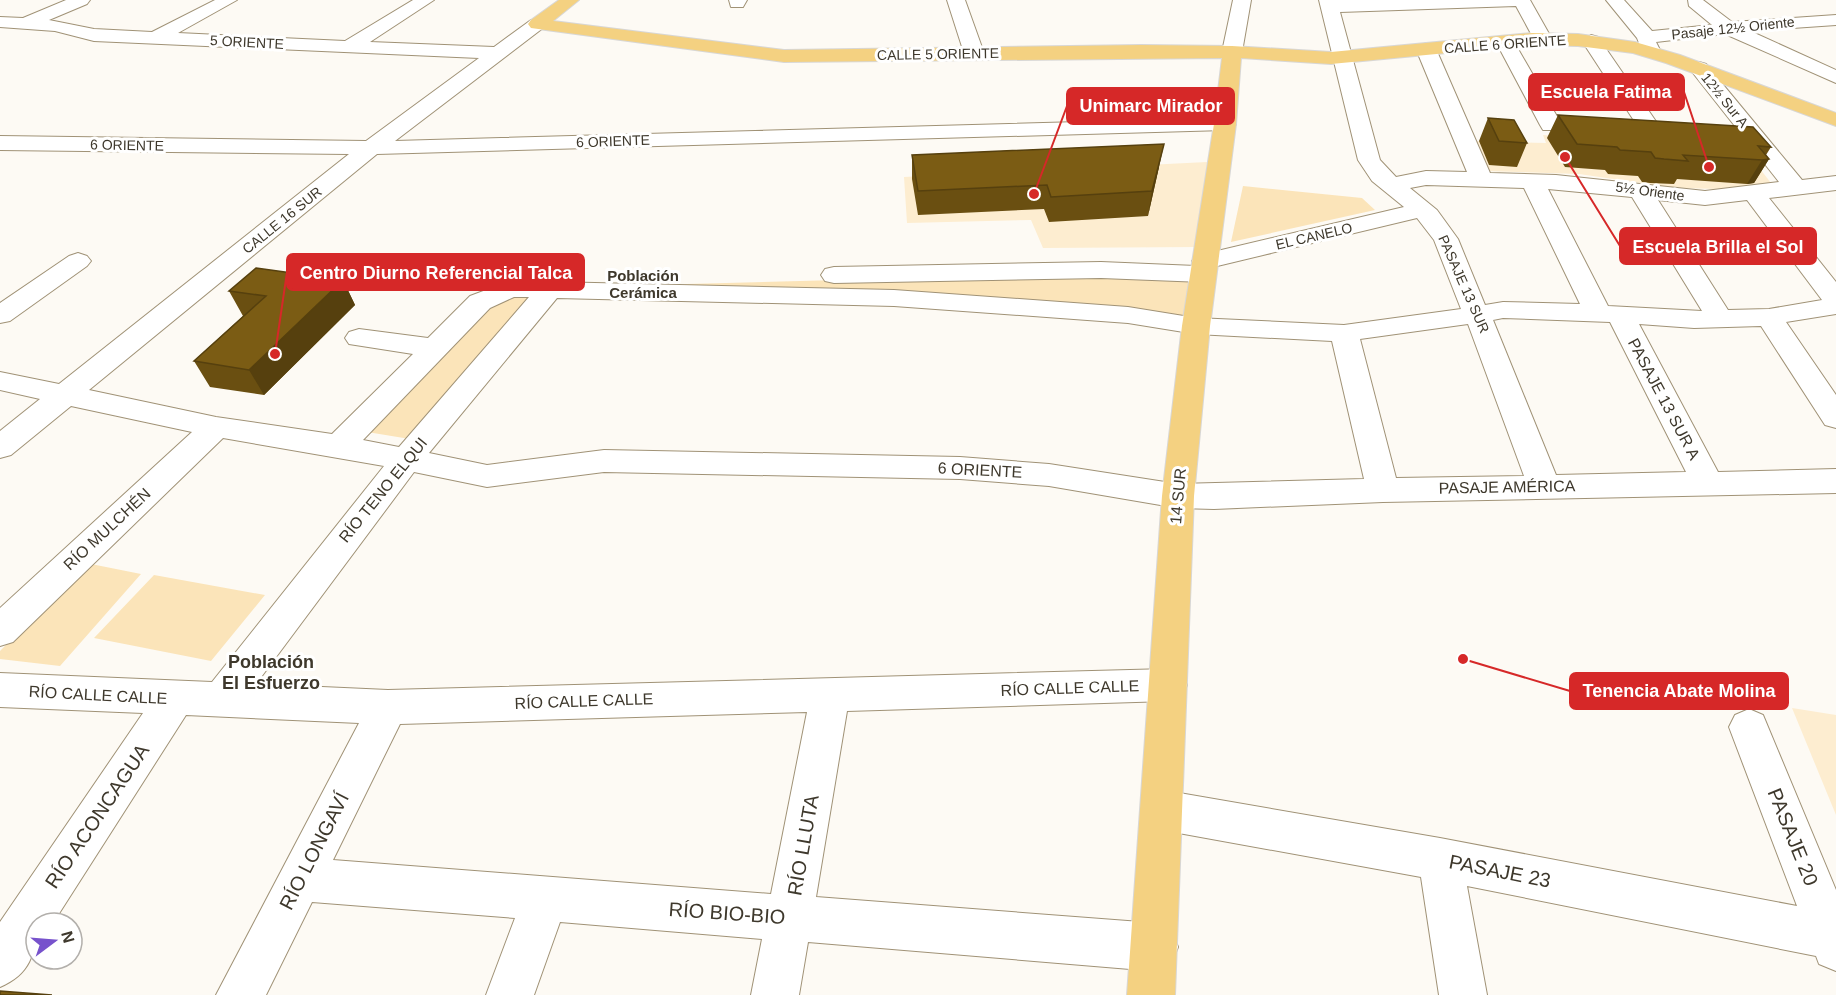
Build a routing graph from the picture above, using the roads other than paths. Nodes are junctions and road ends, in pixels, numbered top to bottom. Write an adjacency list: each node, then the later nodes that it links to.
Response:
1 (81, 0): 13 (street)
2 (228, 0): 16 (street)
3 (425, 0): 21 (street)
4 (570, 0): 14 (main road, CALLE 16 SUR)
5 (956, 0): 25 (street)
6 (1242, 0): 23 (street, 14 SUR)
7 (1615, 0): 20 (street)
8 (1521, 1): 10 (street); 17 (street)
9 (1695, 2): 15 (street)
10 (1329, 4): 26 (street, PASAJE 13 SUR)
11 (1836, 20): 15 (street, Pasaje 12½ Oriente)
12 (0, 22): 13 (street, 5 ORIENTE)
13 (27, 23): 16 (street, 5 ORIENTE)
14 (537, 24): 24 (street, CALLE 16 SUR); 25 (main road, CALLE 5 ORIENTE)
15 (1729, 29): 20 (street, Pasaje 12½ Oriente); 28 (street)
16 (155, 38): 21 (street, 5 ORIENTE)
17 (1543, 39): 18 (main road, CALLE 6 ORIENTE); 19 (main road, CALLE 6 ORIENTE)
18 (1591, 41): 20 (main road, CALLE 6 ORIENTE); 32 (street)
19 (1505, 42): 22 (main road, CALLE 6 ORIENTE); 31 (street)
20 (1650, 45): 27 (main road, CALLE 6 ORIENTE)
21 (348, 46): 24 (street, 5 ORIENTE)
22 (1426, 49): 26 (main road, CALLE 6 ORIENTE); 35 (street)
23 (1232, 52): 25 (main road, CALLE 5 ORIENTE); 26 (main road, CALLE 5 ORIENTE); 30 (main road, 14 SUR)
24 (495, 53): 34 (street, CALLE 16 SUR)
25 (974, 53)
26 (1342, 57): 38 (street, PASAJE 13 SUR)
27 (1699, 68): 29 (main road, CALLE 6 ORIENTE); 39 (street, 12½ Sur A)
28 (1836, 77)
29 (1836, 120)
30 (1225, 124): 34 (street, 6 ORIENTE); 44 (main road, 14 SUR)
31 (1551, 124)
32 (1656, 136)
33 (0, 143): 34 (street, 6 ORIENTE)
34 (371, 148): 59 (street, CALLE 16 SUR)
35 (1482, 181): 36 (street, 5½ Oriente); 38 (street, 5½ Oriente)
36 (1533, 182): 40 (street, 5½ Oriente); 50 (street, PASAJE 13 SUR A)
37 (1836, 183): 39 (street, 5½ Oriente)
38 (1392, 185): 42 (street, PASAJE 13 SUR)
39 (1796, 188): 41 (street, 5½ Oriente)
40 (1639, 189): 41 (street, 5½ Oriente); 53 (street)
41 (1754, 194): 47 (street)
42 (1422, 210): 44 (street, EL CANELO); 49 (street, PASAJE 13 SUR)
43 (78, 261): 51 (street)
44 (1204, 268): 46 (street, EL CANELO); 54 (main road, 14 SUR)
45 (551, 288): 46 (street); 57 (street); 64 (street, RÍO TENO ELQUI)
46 (642, 293): 54 (street)
47 (1836, 300)
48 (1836, 306): 52 (street)
49 (1478, 313): 50 (street); 55 (street); 67 (street, PASAJE 13 SUR)
50 (1609, 314): 53 (street); 66 (street, PASAJE 13 SUR A)
51 (0, 315)
52 (1769, 317): 53 (street); 60 (street)
53 (1720, 320)
54 (1196, 326): 55 (street); 69 (main road, 14 SUR)
55 (1344, 333): 68 (street)
56 (359, 338): 57 (street)
57 (436, 348): 62 (street)
58 (0, 381): 59 (street, 6 ORIENTE)
59 (65, 394): 61 (street, 6 ORIENTE); 63 (street, CALLE 16 SUR)
60 (1836, 418)
61 (216, 427): 62 (street, 6 ORIENTE); 70 (street, RÍO MULCHÉN)
62 (339, 446): 64 (street, 6 ORIENTE)
63 (0, 447)
64 (407, 459): 69 (street, 6 ORIENTE); 75 (street, RÍO TENO ELQUI)
65 (1836, 481): 66 (street, PASAJE AMÉRICA)
66 (1708, 483): 67 (street, PASAJE AMÉRICA)
67 (1544, 486): 68 (street, PASAJE AMÉRICA)
68 (1383, 490): 69 (street, PASAJE AMÉRICA)
69 (1178, 496): 71 (main road, 14 SUR)
70 (0, 631)
71 (1168, 685): 73 (street, RÍO CALLE CALLE); 78 (main road, 14 SUR)
72 (0, 690): 74 (street, RÍO CALLE CALLE)
73 (830, 694): 76 (street, RÍO CALLE CALLE); 82 (street, RÍO LLUTA)
74 (175, 699): 75 (street, RÍO CALLE CALLE); 85 (street, RÍO ACONCAGUA)
75 (222, 699): 76 (street, RÍO CALLE CALLE)
76 (388, 707): 80 (street, RÍO LONGAVÍ)
77 (1749, 727): 83 (street, PASAJE 20)
78 (1162, 810): 79 (street, PASAJE 23); 84 (main road, 14 SUR)
79 (1440, 859): 83 (street, PASAJE 23); 90 (street)
80 (300, 879): 81 (street, RÍO BIO-BIO); 86 (street, RÍO LONGAVÍ)
81 (545, 899): 82 (street, RÍO BIO-BIO); 87 (street)
82 (790, 918): 84 (street, RÍO BIO-BIO); 88 (street, RÍO LLUTA)
83 (1835, 940)
84 (1154, 947): 89 (main road, 14 SUR)
85 (0, 963)
86 (240, 995)
87 (510, 995)
88 (775, 995)
89 (1151, 995)
90 (1463, 995)

